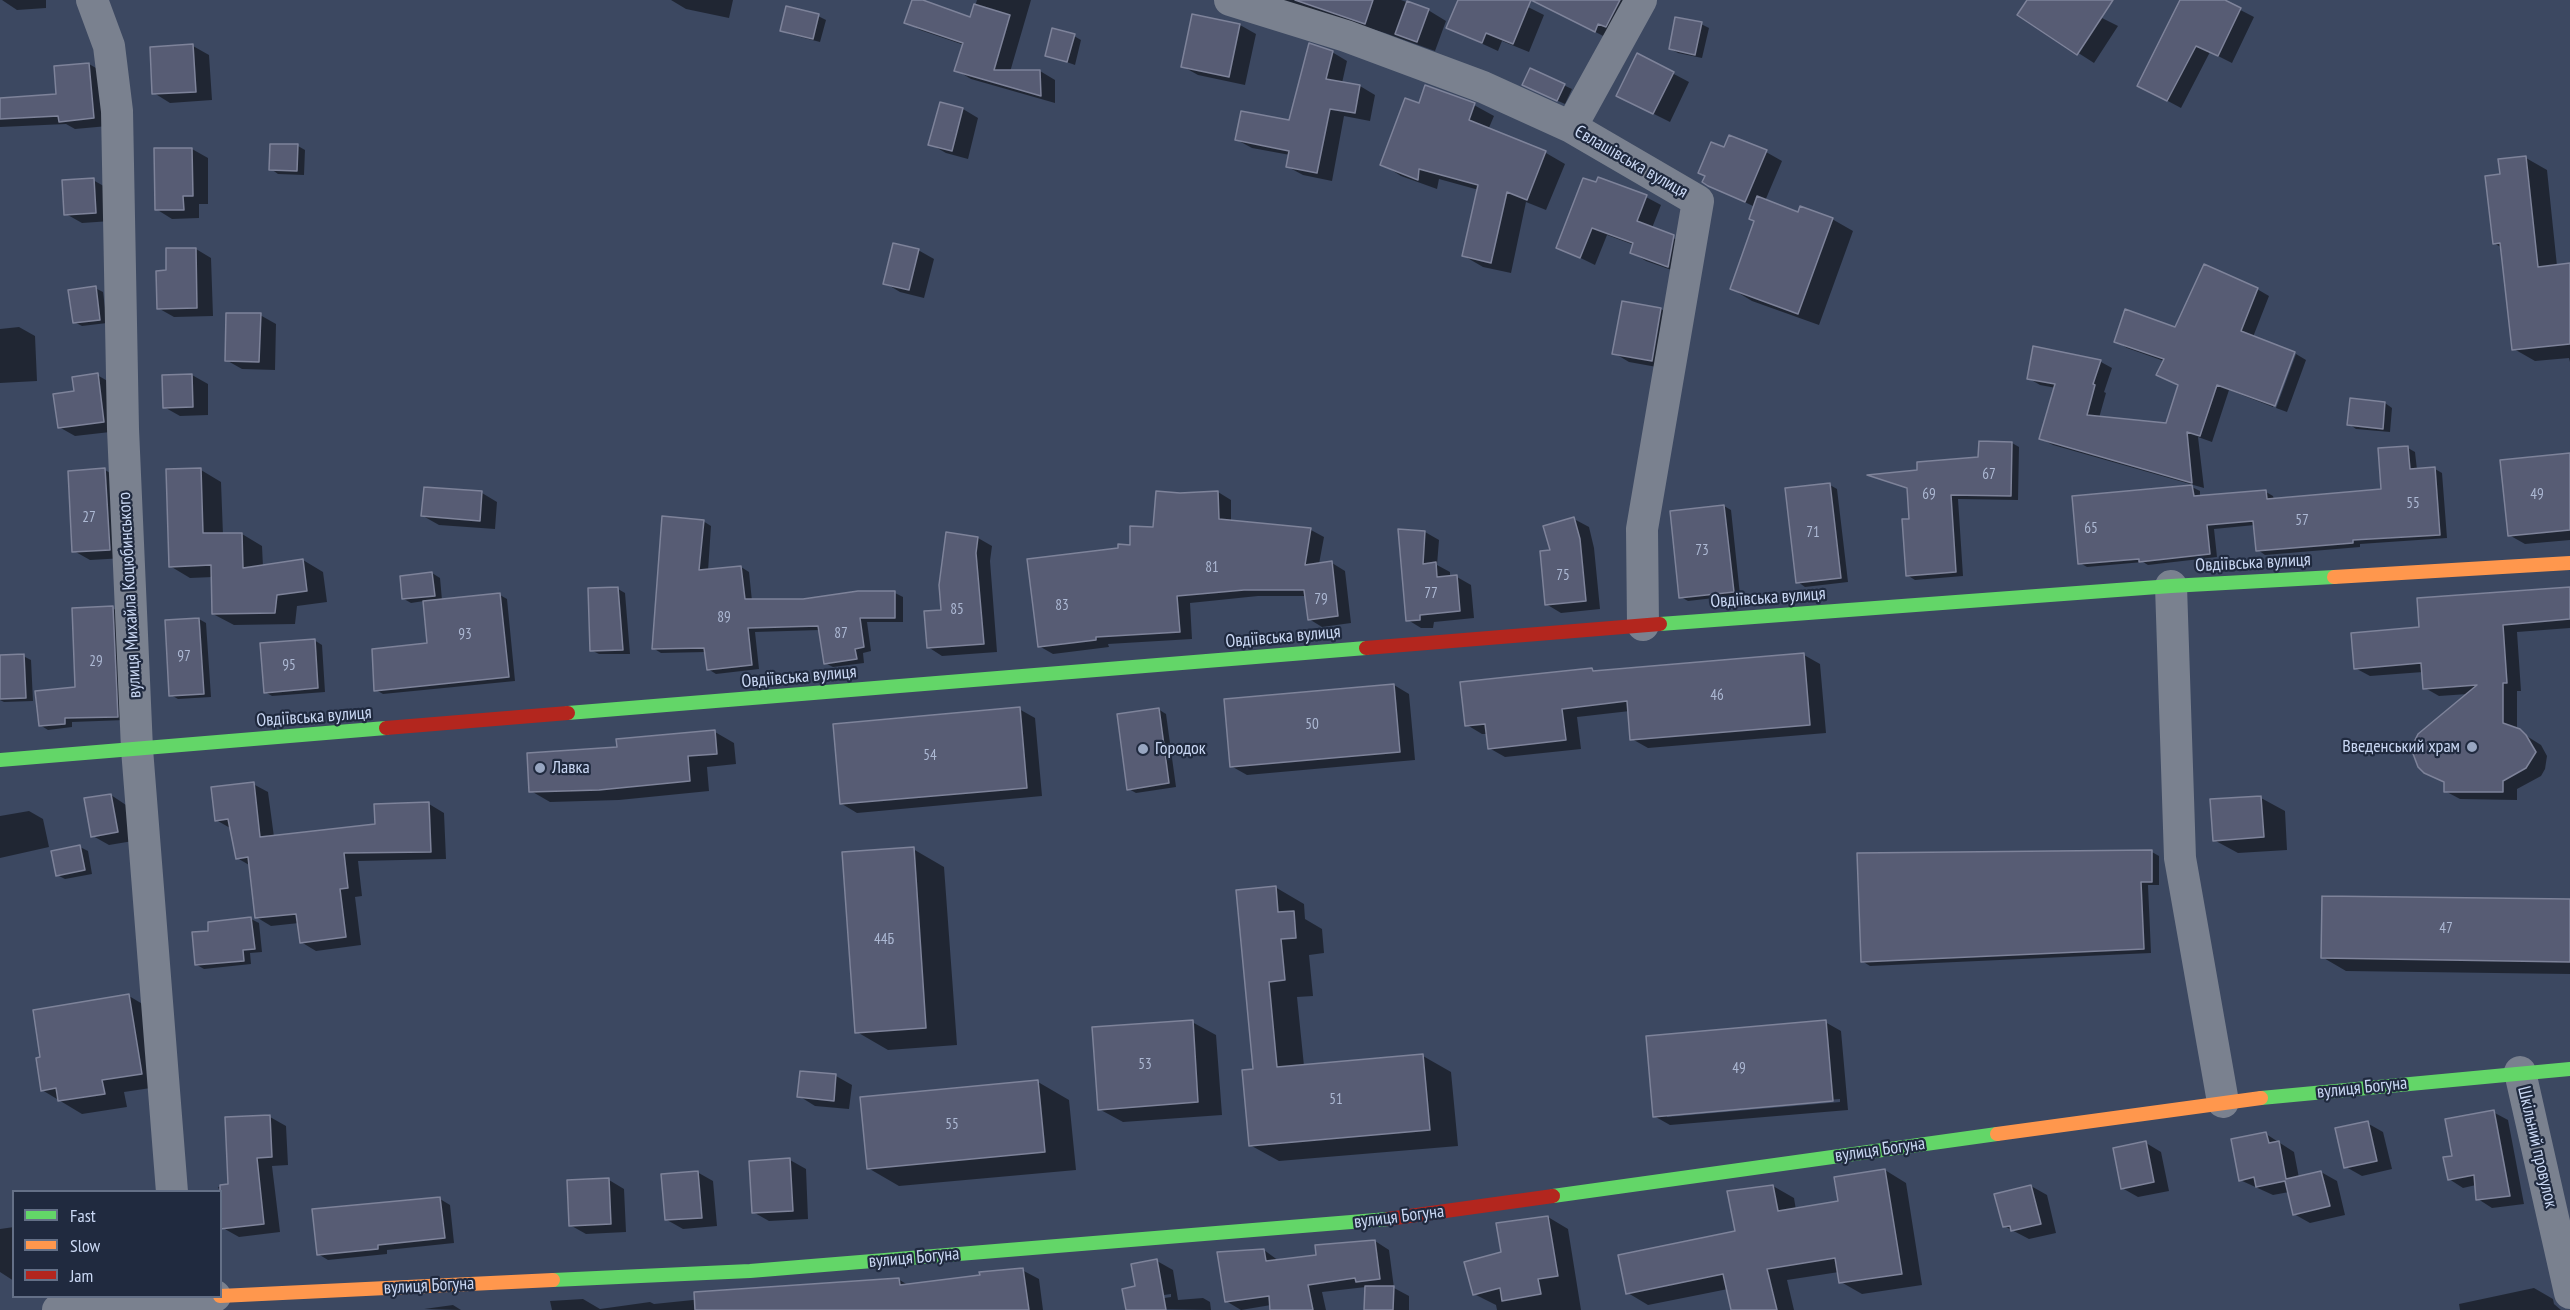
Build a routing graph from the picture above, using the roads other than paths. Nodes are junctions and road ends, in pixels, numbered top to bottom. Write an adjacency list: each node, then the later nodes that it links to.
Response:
1 (92, 0): 8 (street, вулиця Михайла Коцюбинського)
2 (1230, 0): 4 (street, Євлашівська вулиця)
3 (1641, 0): 4 (street)
4 (1571, 127): 7 (street, Євлашівська вулиця)
5 (2570, 563): 6 (main road, Овдіївська вулиця)
6 (2171, 586): 7 (main road, Овдіївська вулиця); 12 (street)
7 (1643, 625): 8 (main road, Овдіївська вулиця)
8 (137, 749): 9 (main road, Овдіївська вулиця); 13 (street, вулиця Михайла Коцюбинського)
9 (0, 760)
10 (2570, 1069): 11 (main road, вулиця Богуна)
11 (2520, 1072): 12 (main road, вулиця Богуна); 14 (street, Шкільний провулок)
12 (2223, 1102): 15 (main road, вулиця Богуна)
13 (172, 1190)
14 (2570, 1293)
15 (222, 1296)
16 (204, 1298): 17 (street)
17 (181, 1302): 18 (street)
18 (58, 1310)

